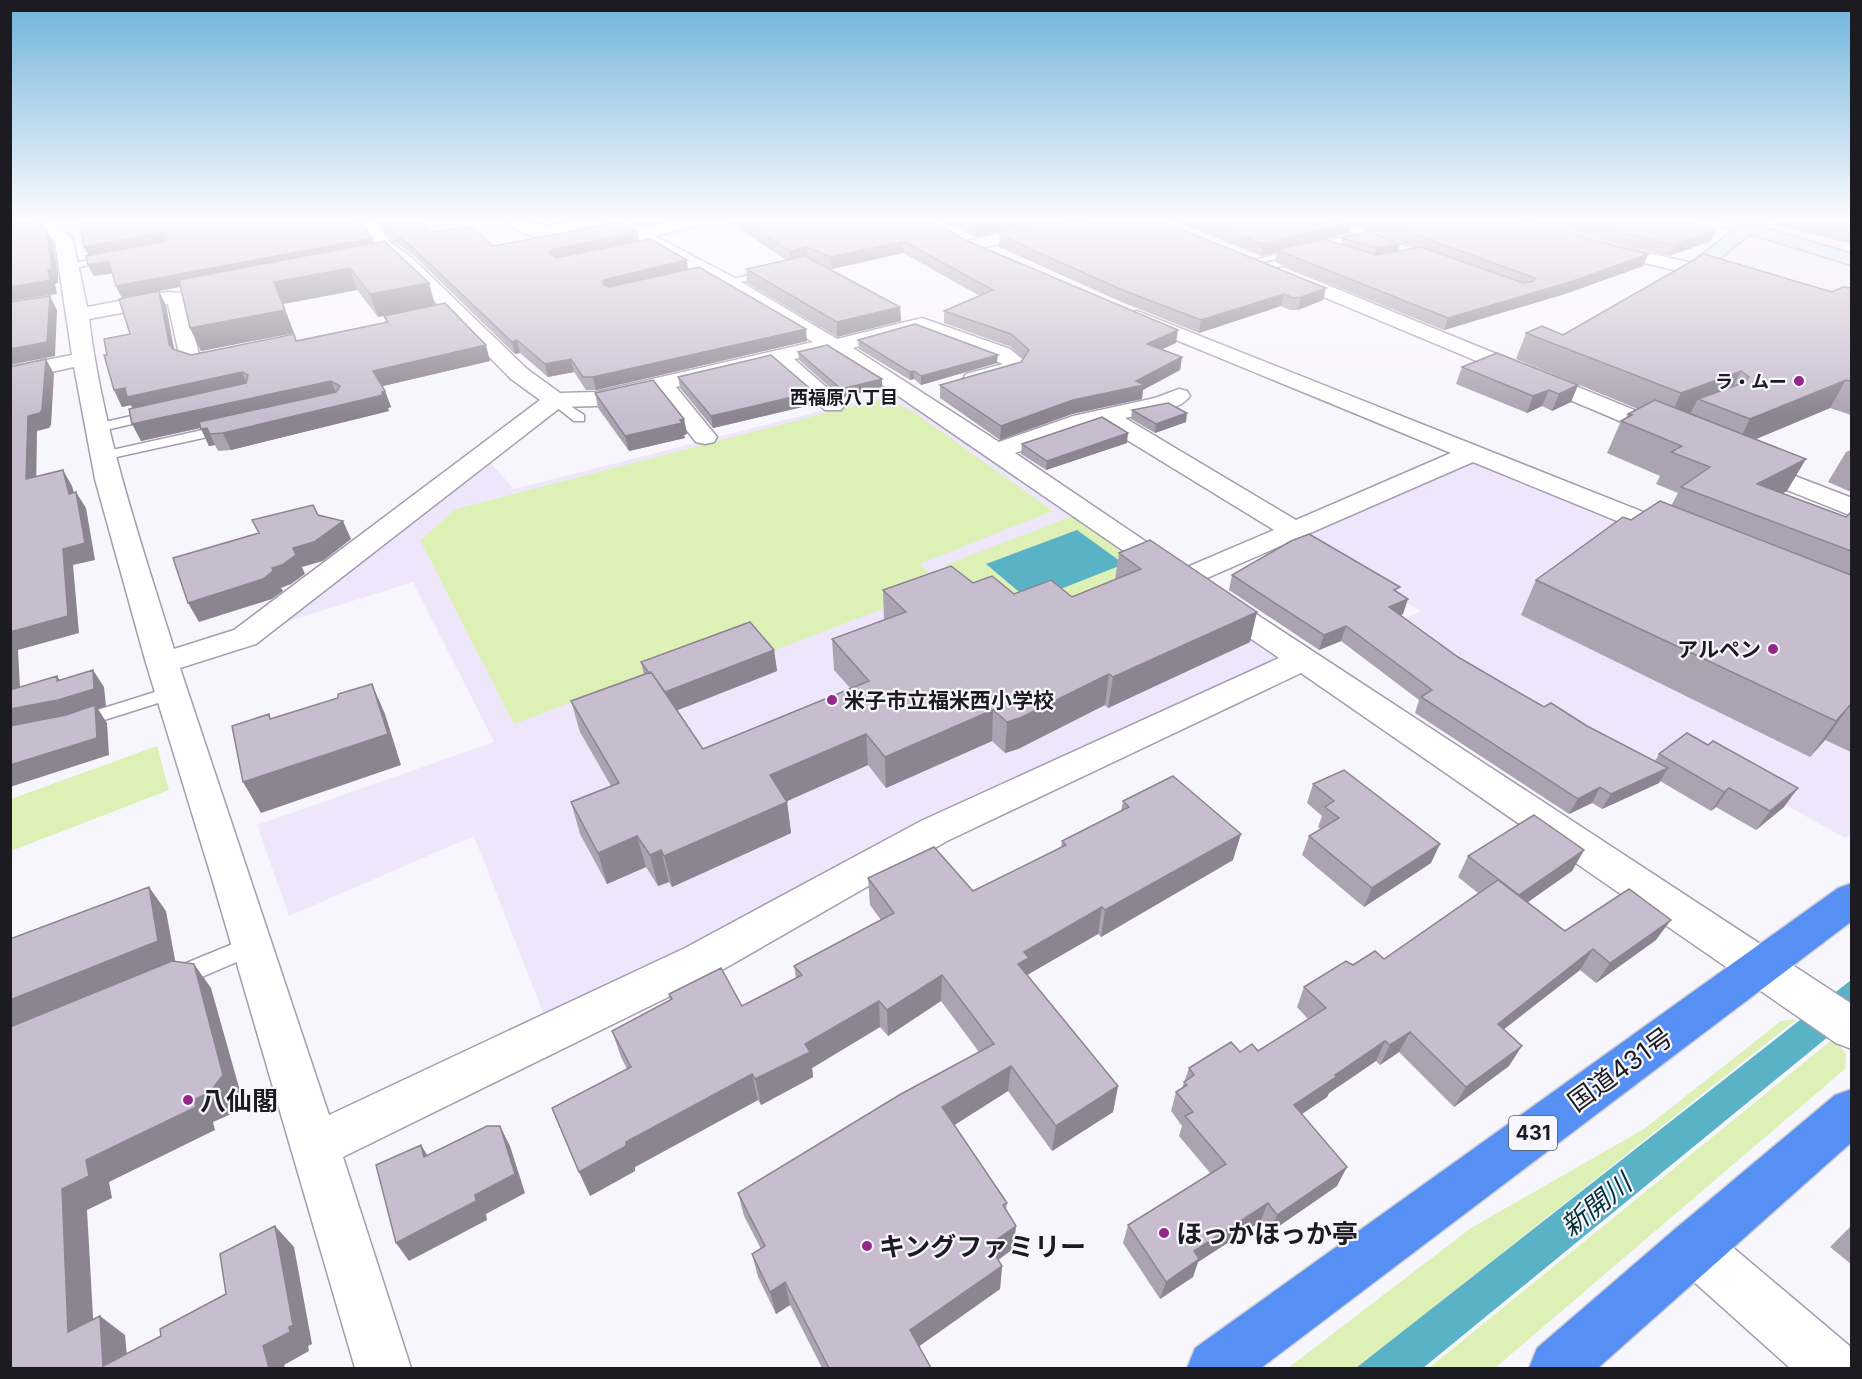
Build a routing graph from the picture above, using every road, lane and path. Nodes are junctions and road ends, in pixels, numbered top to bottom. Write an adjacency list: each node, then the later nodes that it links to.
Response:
1 (72, 286): 8 (street)
2 (422, 286): 18 (street)
3 (725, 286): 10 (street)
4 (1314, 286): 26 (street)
5 (198, 292): 6 (street)
6 (176, 297): 8 (street); 11 (street)
7 (53, 303): 8 (street)
8 (76, 307): 13 (street)
9 (1120, 310): 30 (street)
10 (833, 345): 12 (street); 16 (street); 29 (street)
11 (254, 351)
12 (778, 357): 15 (street); 19 (street)
13 (84, 359): 14 (street); 25 (street)
14 (10, 374)
15 (661, 384): 18 (street); 27 (street)
16 (958, 384)
17 (1179, 396): 21 (street)
18 (555, 400): 22 (lane); 38 (street)
19 (833, 405)
20 (172, 411): 25 (lane)
21 (1105, 416): 29 (street); 34 (street)
22 (579, 418)
23 (1682, 421): 26 (lane)
24 (237, 426): 31 (lane)
25 (97, 428): 31 (street)
26 (1660, 429): 28 (street)
27 (705, 437)
28 (1691, 442)
29 (995, 452): 36 (street)
30 (1472, 453): 34 (street); 35 (street)
31 (103, 456): 38 (street)
32 (1732, 460): 33 (street)
33 (1851, 508)
34 (1295, 531): 36 (street)
35 (1695, 542)
36 (1184, 579): 37 (street)
37 (1303, 660): 42 (street); 46 (street)
38 (166, 678): 39 (lane); 41 (street)
39 (63, 727)
40 (1851, 899): 42 (highway, 国道431号 / 431)
41 (252, 945): 43 (lane); 46 (street)
42 (1771, 973): 44 (street); 49 (highway, 国道431号 / 431)
43 (153, 987)
44 (1851, 1029)
45 (1851, 1111): 47 (highway)
46 (313, 1147): 48 (street)
47 (1692, 1247): 50 (highway); 51 (street)
48 (383, 1368)
49 (1215, 1368)
50 (1557, 1368)
51 (1832, 1368)

